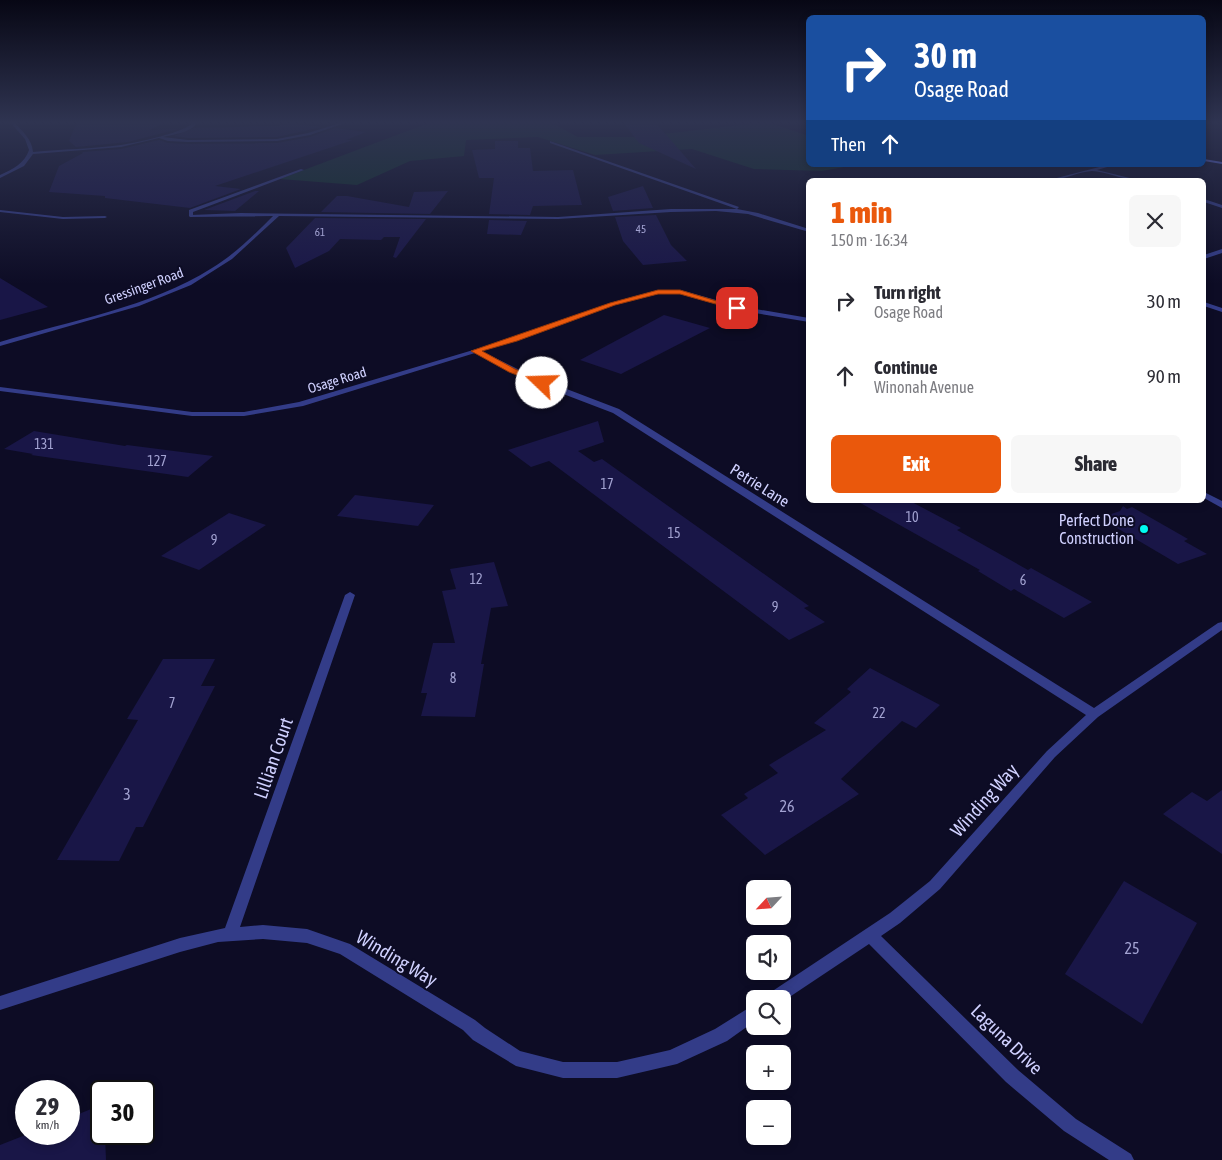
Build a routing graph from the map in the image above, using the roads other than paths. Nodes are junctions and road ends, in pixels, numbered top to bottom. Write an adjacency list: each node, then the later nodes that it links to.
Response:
1 (285, 176): 7 (street)
2 (648, 176): 6 (street)
3 (1206, 201): 4 (street)
4 (1222, 207)
5 (0, 211): 8 (street)
6 (752, 213): 7 (street); 9 (street)
7 (277, 215): 15 (street, Gressinger Road)
8 (105, 216)
9 (806, 230)
10 (1222, 251): 11 (street)
11 (1206, 256)
12 (1206, 305): 13 (street)
13 (1222, 310)
14 (806, 320): 16 (street, Osage Road)
15 (0, 344)
16 (475, 351): 17 (street, Osage Road); 22 (street, Petrie Lane)
17 (0, 389)
18 (1206, 496): 19 (street)
19 (1222, 505)
20 (350, 595): 23 (street, Lillian Court)
21 (1222, 625): 22 (street, Winding Way)
22 (1094, 714): 24 (street, Winding Way)
23 (230, 934): 26 (street, Winding Way); 27 (street, Winding Way)
24 (870, 935): 25 (street, Winding Way); 28 (street, Laguna Drive)
25 (788, 990)
26 (0, 1003)
27 (746, 1018)
28 (1125, 1160)

